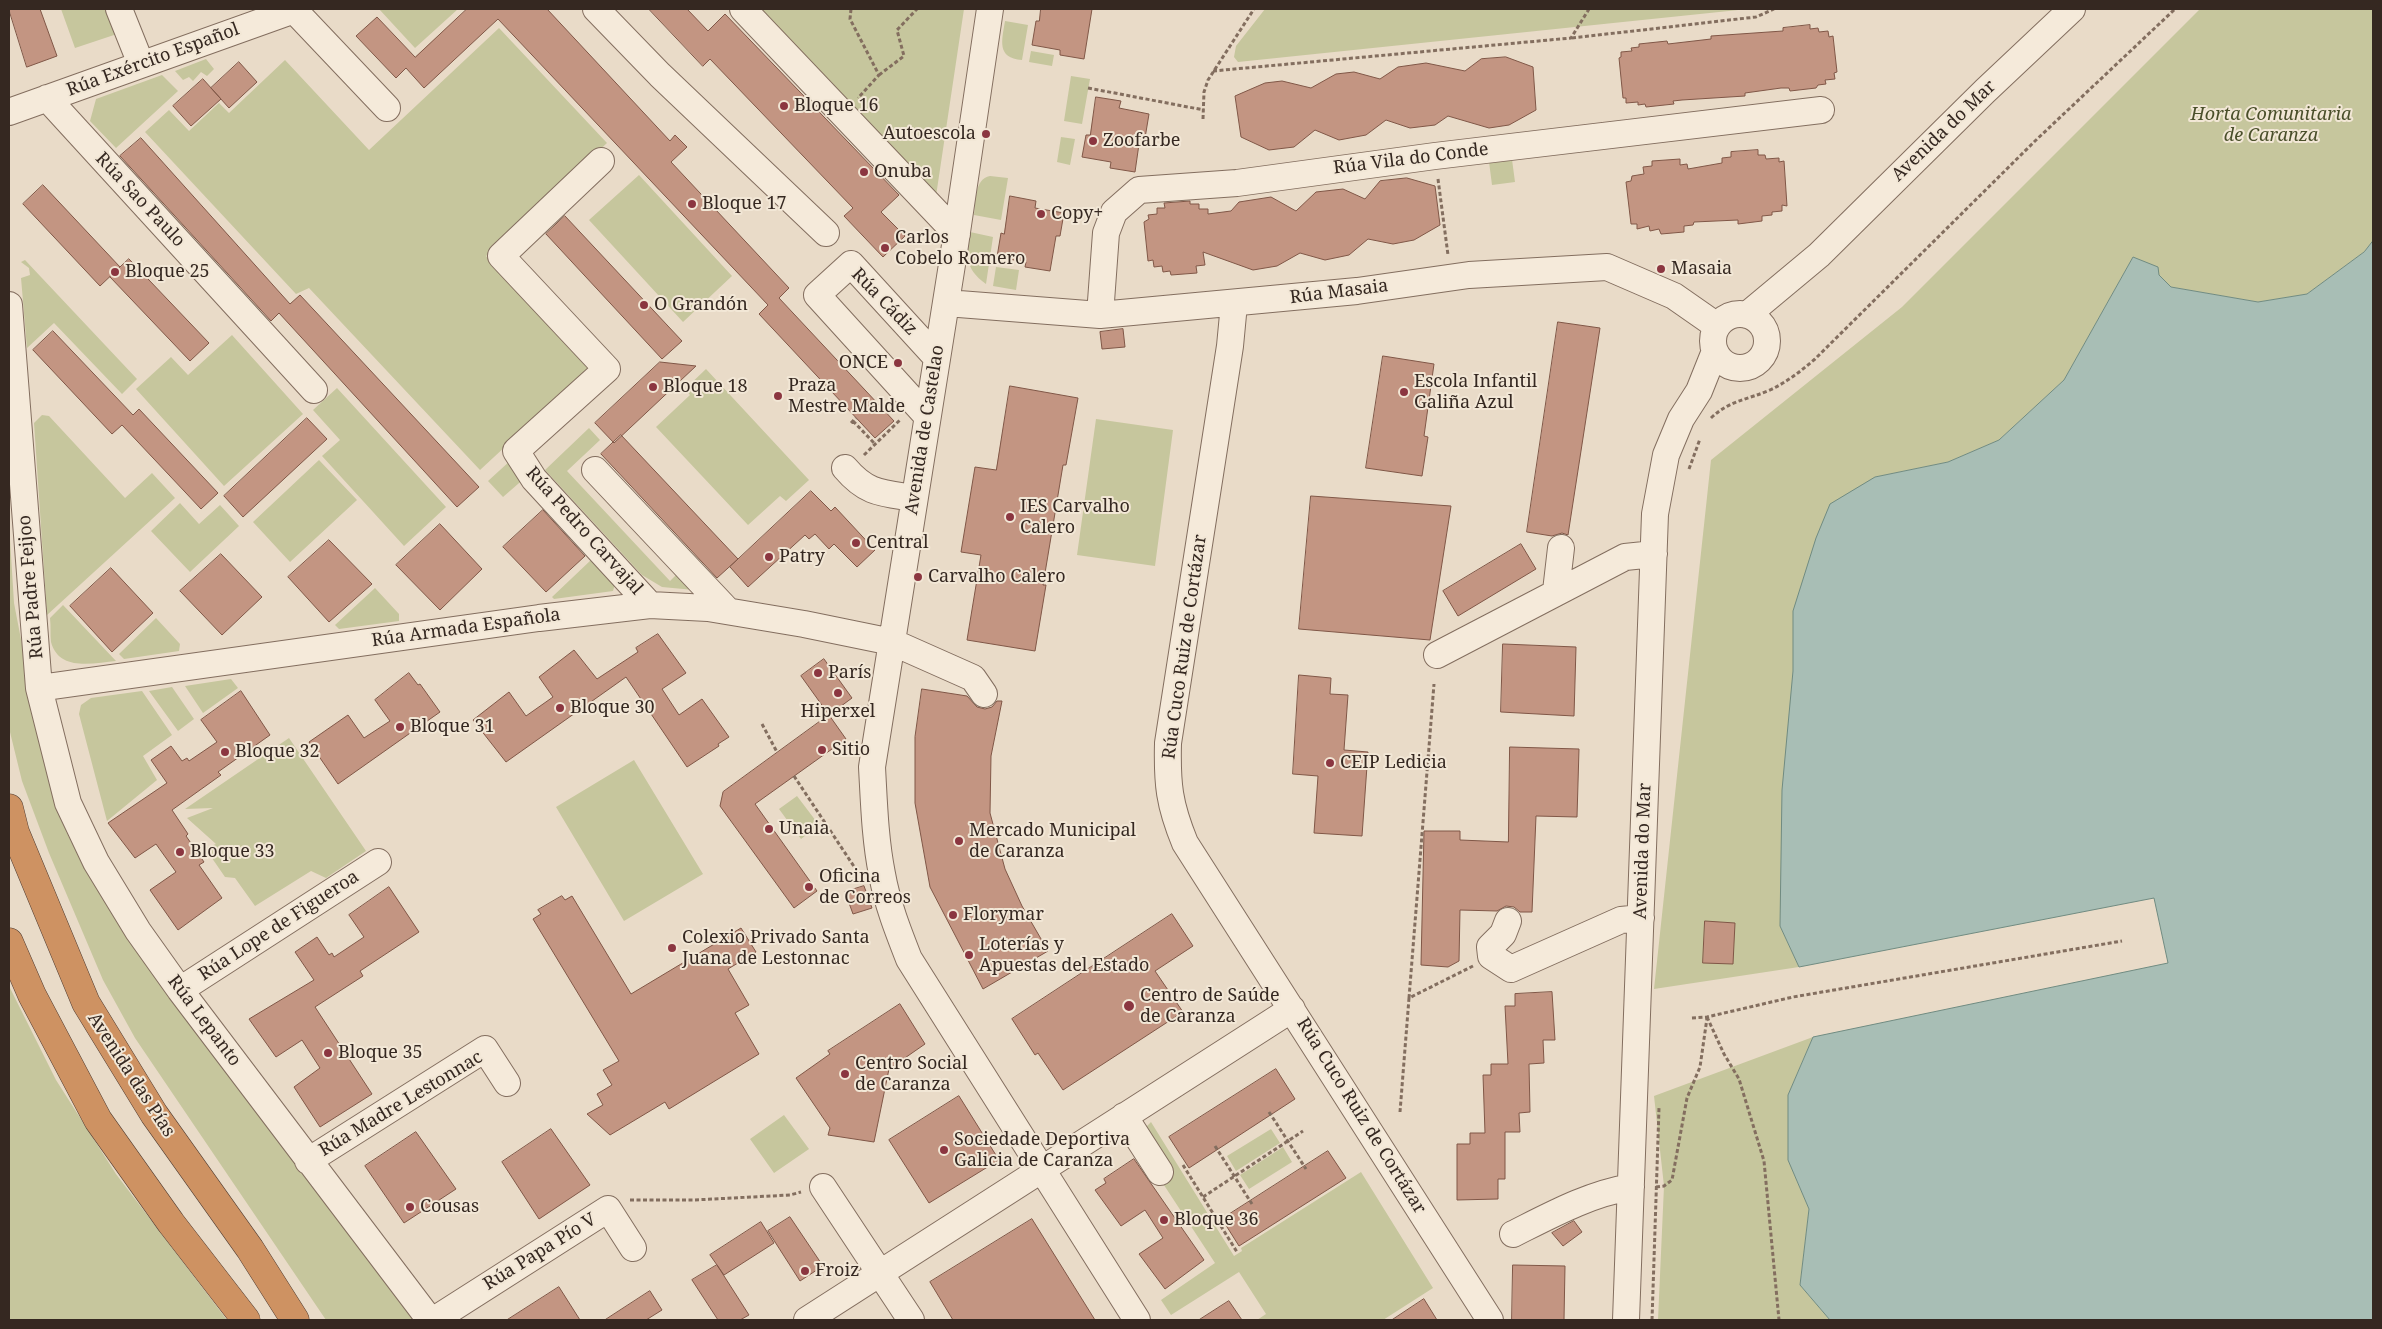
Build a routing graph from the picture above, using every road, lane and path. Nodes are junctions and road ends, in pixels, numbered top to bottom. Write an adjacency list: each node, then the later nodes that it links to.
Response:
1 (120, 9): 15 (street)
2 (296, 9): 13 (street, Rúa Exército Español); 21 (street)
3 (596, 9): 28 (street)
4 (743, 9): 20 (street)
5 (851, 9): 17 (path)
6 (917, 9): 17 (path)
7 (990, 9): 29 (street, Avenida de Castelao)
8 (1254, 9): 16 (path)
9 (1590, 9): 14 (path)
10 (1774, 9): 14 (path)
11 (2072, 9): 35 (street, Avenida do Mar)
12 (2175, 9): 43 (path)
13 (242, 18): 15 (street, Rúa Exército Español)
14 (1572, 38): 16 (path)
15 (141, 64): 19 (street, Rúa Exército Español)
16 (1213, 72): 22 (path)
17 (879, 75): 20 (path)
18 (1088, 88): 22 (path)
19 (47, 98): 24 (street, Rúa Exército Español); 39 (street, Rúa Sao Paulo)
20 (836, 107): 29 (street)
21 (387, 108)
22 (1204, 110): 25 (path)
23 (1821, 110): 26 (street, Rúa Vila do Conde)
24 (9, 112)
25 (1203, 119)
26 (1435, 156): 30 (path); 34 (street, Rúa Vila do Conde)
27 (601, 162): 53 (street, Rúa Pedro Carvajal)
28 (826, 233)
29 (957, 234): 31 (street, Avenida de Castelao)
30 (1450, 278): 32 (street, Rúa Masaia); 36 (street, Rúa Masaia)
31 (946, 303): 34 (street, Rúa Masaia); 37 (street, Avenida de Castelao)
32 (1234, 304): 34 (street, Rúa Masaia); 73 (street, Rúa Cuco Ruiz de Cortázar)
33 (9, 305): 58 (street, Rúa Padre Feijoo)
34 (1100, 315)
35 (1754, 320): 36 (street); 38 (street)
36 (1716, 338): 38 (street); 40 (street, Avenida do Mar)
37 (937, 358): 41 (street, Avenida de Castelao); 41 (street, Rúa Cádiz)
38 (1736, 367): 40 (street, Avenida do Mar)
39 (314, 390)
40 (1699, 391): 51 (street, Avenida do Mar)
41 (921, 410): 45 (path); 49 (street, Avenida de Castelao)
42 (856, 418): 45 (path)
43 (1707, 424)
44 (1701, 437): 48 (path)
45 (875, 444): 46 (path)
46 (846, 469): 49 (street)
47 (595, 470): 54 (street)
48 (1688, 475)
49 (914, 498): 55 (street, Avenida de Castelao)
50 (1561, 548): 52 (street)
51 (1654, 554): 52 (street); 66 (street, Avenida do Mar)
52 (1556, 591): 56 (street)
53 (650, 605): 54 (street, Rúa Armada Española); 58 (street, Rúa Armada Española)
54 (728, 611): 55 (street, Rúa Armada Española)
55 (892, 642): 59 (street, Rúa Armada Española); 65 (street, Avenida de Castelao)
56 (1437, 655)
57 (1434, 684): 72 (path)
58 (39, 688): 71 (street, Rúa Lepanto)
59 (984, 694)
60 (762, 724): 61 (path)
61 (777, 752)
62 (794, 776): 65 (path)
63 (9, 808): 99 (highway, Avenida das Pías)
64 (378, 862): 71 (street, Rúa Lope de Figueroa)
65 (882, 876): 87 (street, Avenida de Castelao)
66 (1640, 918): 70 (street); 90 (street, Avenida do Mar)
67 (1508, 921): 70 (street)
68 (2122, 940): 74 (path)
69 (9, 942): 98 (highway)
70 (1491, 956): 72 (path)
71 (180, 990): 84 (street, Rúa Lepanto)
72 (1409, 998): 79 (path)
73 (1292, 1009): 80 (street); 105 (street, Rúa Cuco Ruiz de Cortázar)
74 (1707, 1017): 75 (path); 90 (path); 108 (path)
75 (1692, 1018)
76 (507, 1083): 84 (street, Rúa Madre Lestonnac)
77 (1659, 1098): 90 (path)
78 (1269, 1112): 82 (path)
79 (1400, 1112)
80 (1124, 1116): 85 (street); 87 (street)
81 (1304, 1131): 82 (path)
82 (1287, 1141): 86 (path); 88 (path)
83 (1215, 1146): 88 (path)
84 (308, 1161): 100 (street, Rúa Lepanto)
85 (1169, 1165): 91 (path)
86 (1306, 1170)
87 (1042, 1171): 97 (street); 104 (street, Avenida de Castelao)
88 (1233, 1176): 91 (path); 92 (path)
89 (823, 1186): 93 (path); 97 (street)
90 (1644, 1187): 94 (street); 106 (street, Avenida do Mar); 107 (path)
91 (1203, 1197): 96 (path)
92 (1252, 1204)
93 (608, 1209): 95 (street, Rúa Papa Pío V); 101 (street, Rúa Papa Pío V)
94 (1512, 1234)
95 (632, 1248)
96 (1237, 1252)
97 (880, 1273): 102 (street); 103 (street)
98 (246, 1320)
99 (295, 1320)
100 (430, 1320)
101 (434, 1320)
102 (807, 1320)
103 (911, 1320)
104 (1138, 1320)
105 (1490, 1320)
106 (1626, 1320)
107 (1652, 1320)
108 (1779, 1320)

